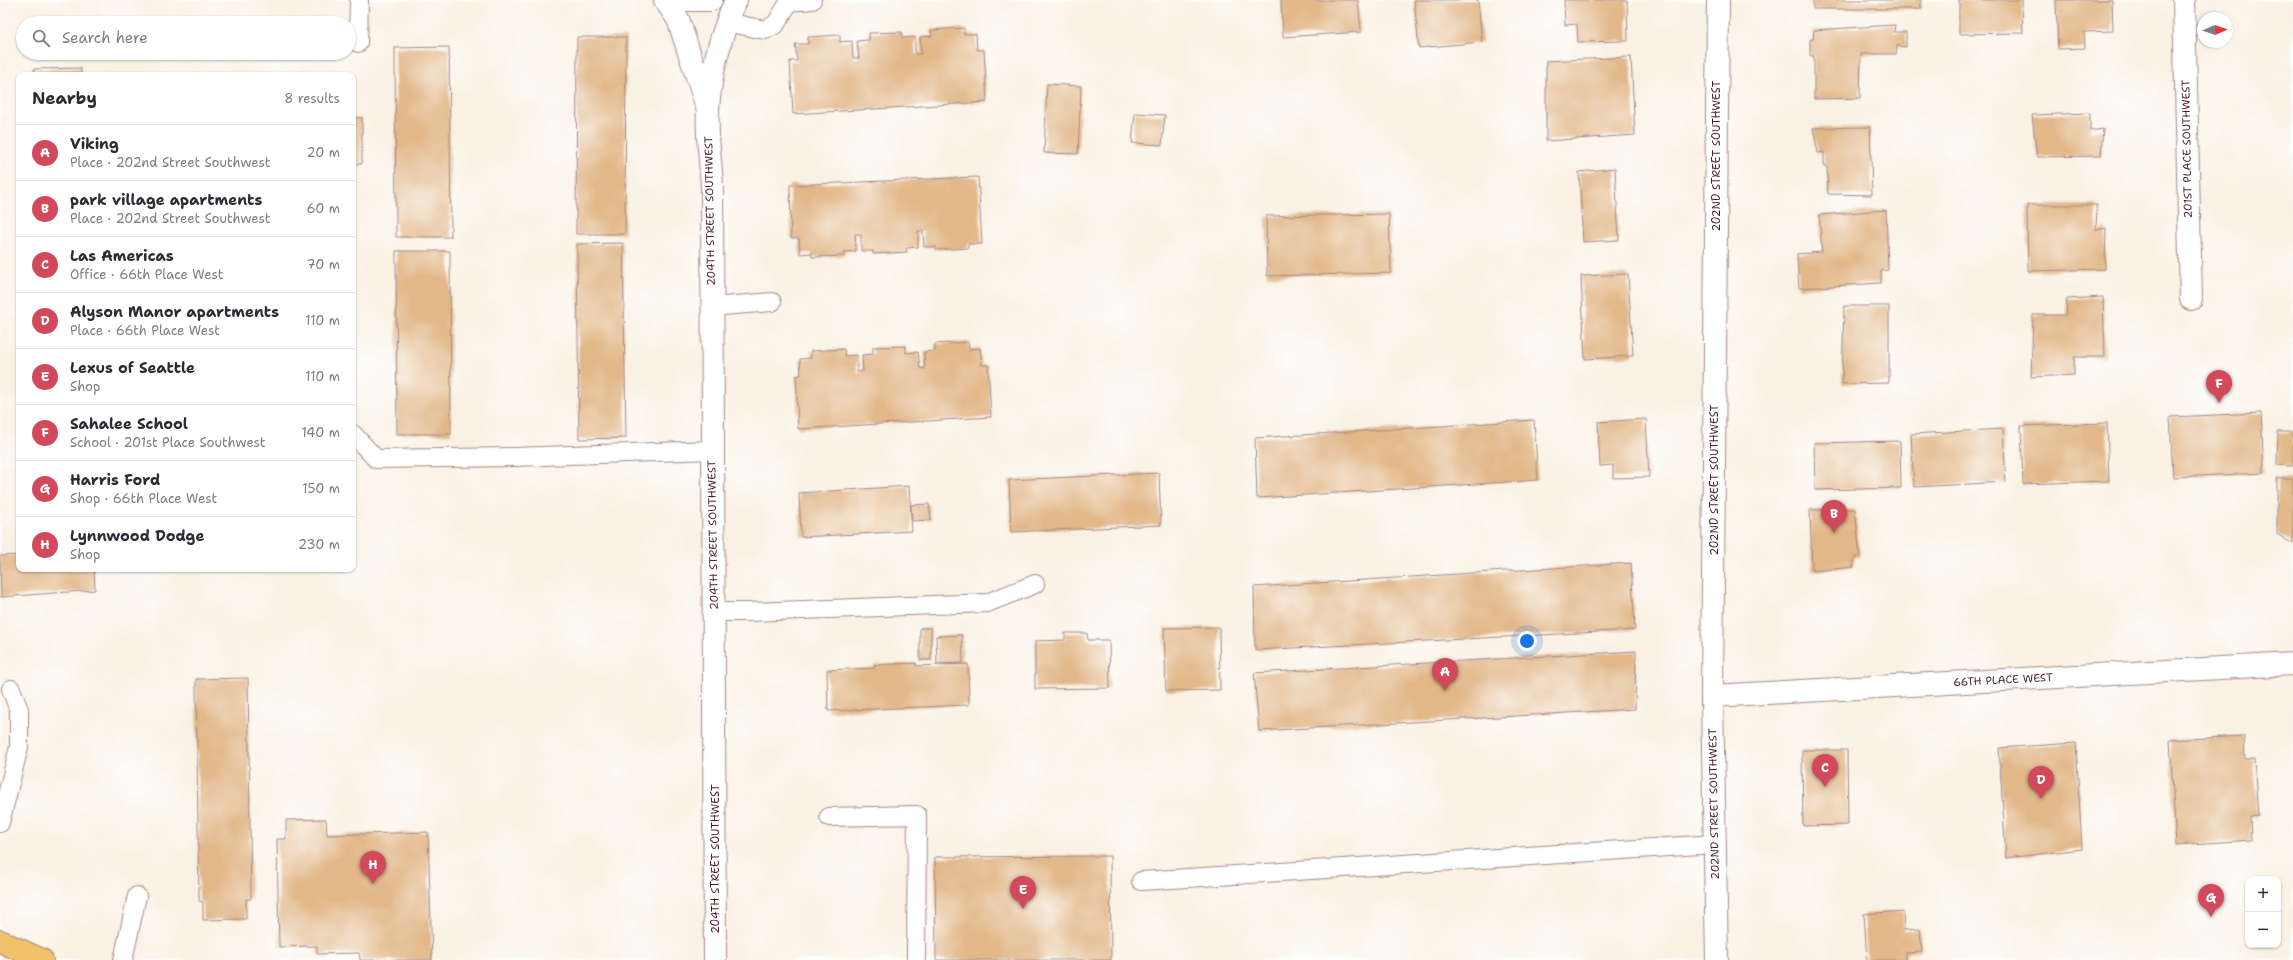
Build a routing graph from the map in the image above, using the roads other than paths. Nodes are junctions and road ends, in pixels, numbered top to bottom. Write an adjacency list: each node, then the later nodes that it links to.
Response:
1 (360, 0): 10 (lane)
2 (665, 0): 11 (street, 204TH STREET SOUTHWEST)
3 (688, 0): 4 (street)
4 (711, 0)
5 (736, 0): 9 (street, 204TH STREET SOUTHWEST)
6 (812, 0): 9 (lane)
7 (1718, 0): 21 (street, 202ND STREET SOUTHWEST)
8 (2184, 0): 12 (street, 201ST PLACE SOUTHWEST)
9 (726, 22): 11 (street, 204TH STREET SOUTHWEST)
10 (358, 43)
11 (708, 110): 14 (street, 204TH STREET SOUTHWEST)
12 (2190, 299)
13 (772, 302): 14 (lane)
14 (712, 307): 16 (street, 204TH STREET SOUTHWEST)
15 (356, 437): 16 (lane)
16 (712, 450): 18 (street, 204TH STREET SOUTHWEST)
17 (1035, 584): 18 (lane)
18 (714, 612): 30 (street, 204TH STREET SOUTHWEST)
19 (2293, 664): 21 (street, 66TH PLACE WEST)
20 (11, 689): 23 (lane)
21 (1712, 696): 24 (street, 202ND STREET SOUTHWEST)
22 (829, 817): 31 (lane)
23 (0, 823)
24 (1715, 844): 25 (lane); 32 (street, 202ND STREET SOUTHWEST)
25 (1141, 881)
26 (137, 896): 29 (lane)
27 (0, 941): 28 (highway)
28 (42, 960)
29 (123, 960)
30 (715, 960)
31 (916, 960)
32 (1717, 960)

